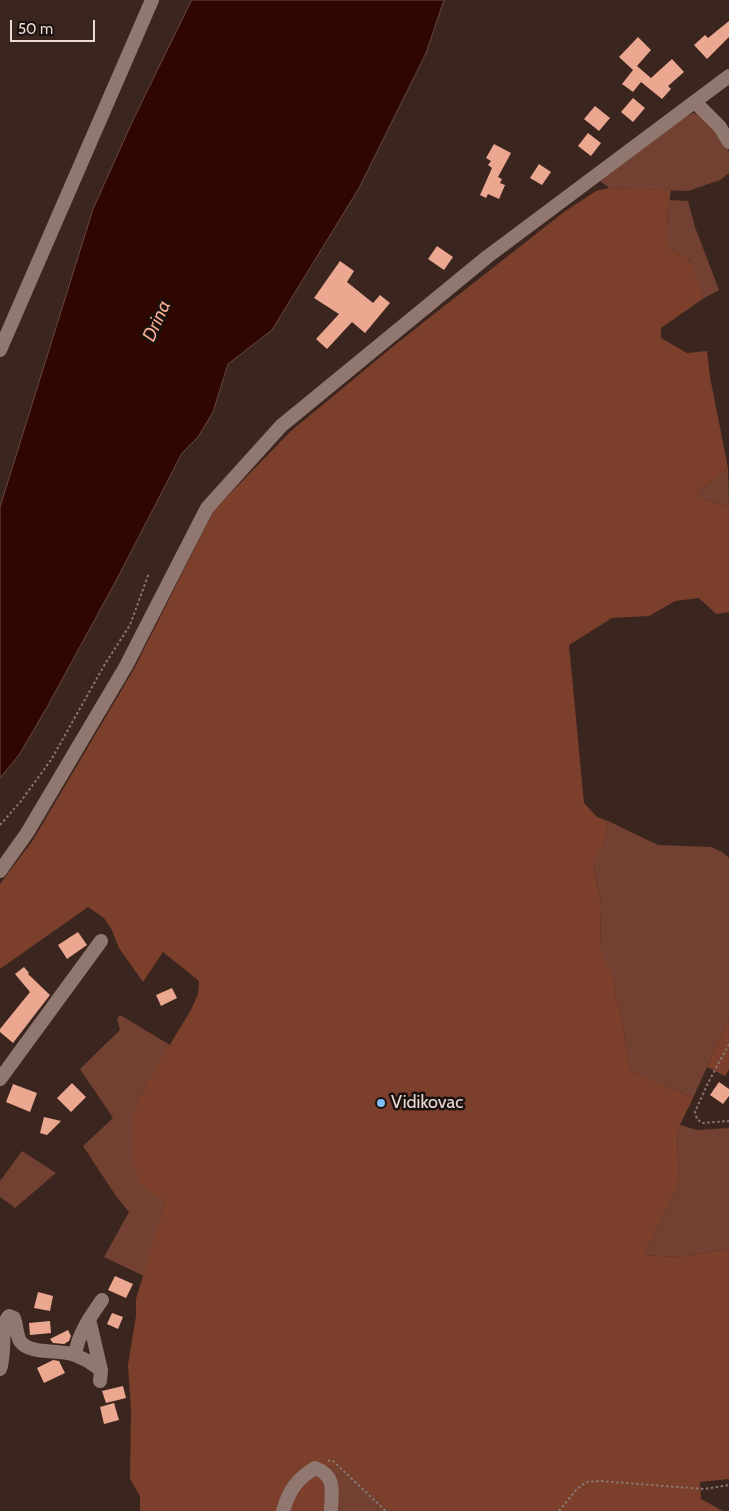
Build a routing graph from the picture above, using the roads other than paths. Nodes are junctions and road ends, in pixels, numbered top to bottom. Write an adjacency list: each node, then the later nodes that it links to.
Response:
1 (152, 0): 5 (street)
2 (729, 76): 3 (street)
3 (695, 102): 4 (street); 6 (street)
4 (729, 142)
5 (0, 350)
6 (0, 870)
7 (101, 941): 8 (street)
8 (0, 1079)
9 (102, 1300): 10 (street)
10 (89, 1319): 11 (street); 11 (street)
11 (75, 1355): 12 (street)
12 (0, 1369)
13 (283, 1511): 14 (street)
14 (331, 1511)

